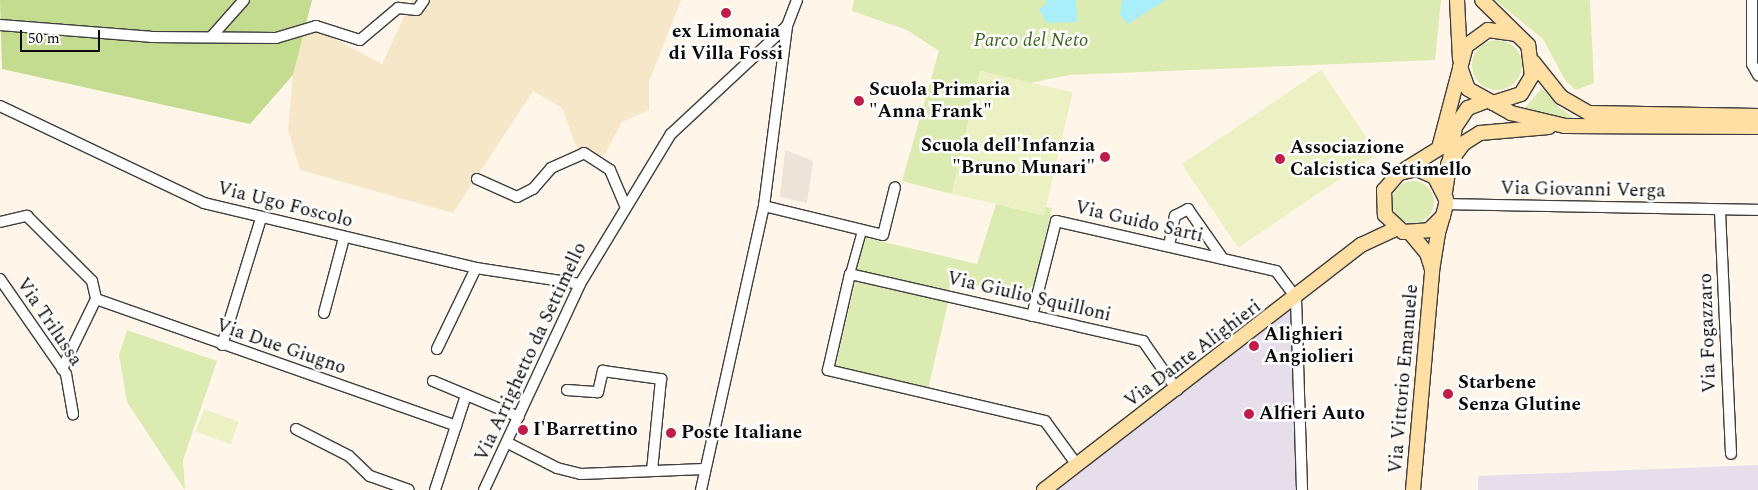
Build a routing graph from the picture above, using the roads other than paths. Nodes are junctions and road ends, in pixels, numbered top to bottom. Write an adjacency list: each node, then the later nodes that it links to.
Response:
1 (244, 0): 10 (street)
2 (424, 0): 10 (street)
3 (797, 0): 8 (street, Via Arrighetto da Settimello)
4 (1457, 0): 12 (main road)
5 (1482, 0): 9 (main road)
6 (1752, 0): 13 (street)
7 (0, 25): 10 (street)
8 (787, 26): 24 (street, Via Arrighetto da Settimello); 25 (street)
9 (1515, 34): 11 (main road); 12 (main road)
10 (212, 36)
11 (1534, 62): 14 (main road); 16 (main road)
12 (1460, 65): 14 (main road); 20 (main road)
13 (1758, 75)
14 (1490, 102): 17 (main road); 19 (main road, Via Vittorio Emanuele)
15 (0, 106): 29 (street, Via Ugo Foscolo)
16 (1758, 116)
17 (1565, 126): 18 (main road); 19 (main road)
18 (1758, 127)
19 (1448, 164): 23 (main road, Via Vittorio Emanuele)
20 (1399, 173): 23 (main road); 26 (main road)
21 (477, 179): 24 (street)
22 (895, 187): 32 (street)
23 (1445, 204): 28 (street, Via Giovanni Verga); 33 (main road); 39 (main road, Via Vittorio Emanuele)
24 (625, 205): 42 (street, Via Arrighetto da Settimello)
25 (764, 206): 32 (street); 61 (street)
26 (1382, 206): 31 (main road); 35 (main road, Via Dante Alighieri)
27 (1758, 210): 28 (street, Via Giovanni Verga)
28 (1720, 211): 59 (street, Via Fogazzaro)
29 (261, 218): 34 (street, Via Ugo Foscolo); 47 (street)
30 (0, 222): 44 (street)
31 (1397, 228): 33 (main road, Via Vittorio Emanuele); 35 (main road, Via Dante Alighieri)
32 (862, 231): 40 (street)
33 (1411, 234): 39 (main road, Via Vittorio Emanuele)
34 (344, 238): 38 (street, Via Ugo Foscolo); 45 (street)
35 (1361, 245): 43 (main road, Via Dante Alighieri)
36 (1168, 246): 37 (street, Via Guido Sarti); 37 (street); 46 (street, Via Guido Sarti)
37 (1223, 259): 43 (street, Via Guido Sarti)
38 (476, 268): 42 (street, Via Ugo Foscolo); 48 (street)
39 (1432, 271): 69 (main road, Via Vittorio Emanuele)
40 (850, 274): 46 (street, Via Giulio Squilloni); 60 (street)
41 (0, 279): 49 (street, Via Trilussa)
42 (580, 284): 55 (street, Via Arrighetto da Settimello)
43 (1296, 298): 52 (main road, Via Dante Alighieri); 68 (street)
44 (96, 299): 47 (street, Via Due Giugno); 49 (street)
45 (324, 313)
46 (1032, 316): 52 (street, Via Giulio Squilloni)
47 (222, 346): 56 (street, Via Due Giugno)
48 (437, 349)
49 (62, 368): 54 (street, Via Trilussa)
50 (433, 381): 53 (street)
51 (567, 390): 62 (street)
52 (1177, 390): 60 (main road, Via Dante Alighieri)
53 (466, 395): 55 (street); 56 (street)
54 (73, 414)
55 (520, 416): 58 (street, Via Arrighetto da Settimello)
56 (456, 426): 64 (street)
57 (296, 429): 63 (street)
58 (508, 443): 62 (street); 65 (street, Via Arrighetto da Settimello)
59 (1731, 454)
60 (1077, 465): 67 (main road, Via Dante Alighieri)
61 (704, 469): 62 (street); 66 (street)
62 (652, 471)
63 (408, 490)
64 (435, 490)
65 (484, 490)
66 (701, 490)
67 (1044, 490)
68 (1302, 490)
69 (1413, 490)

